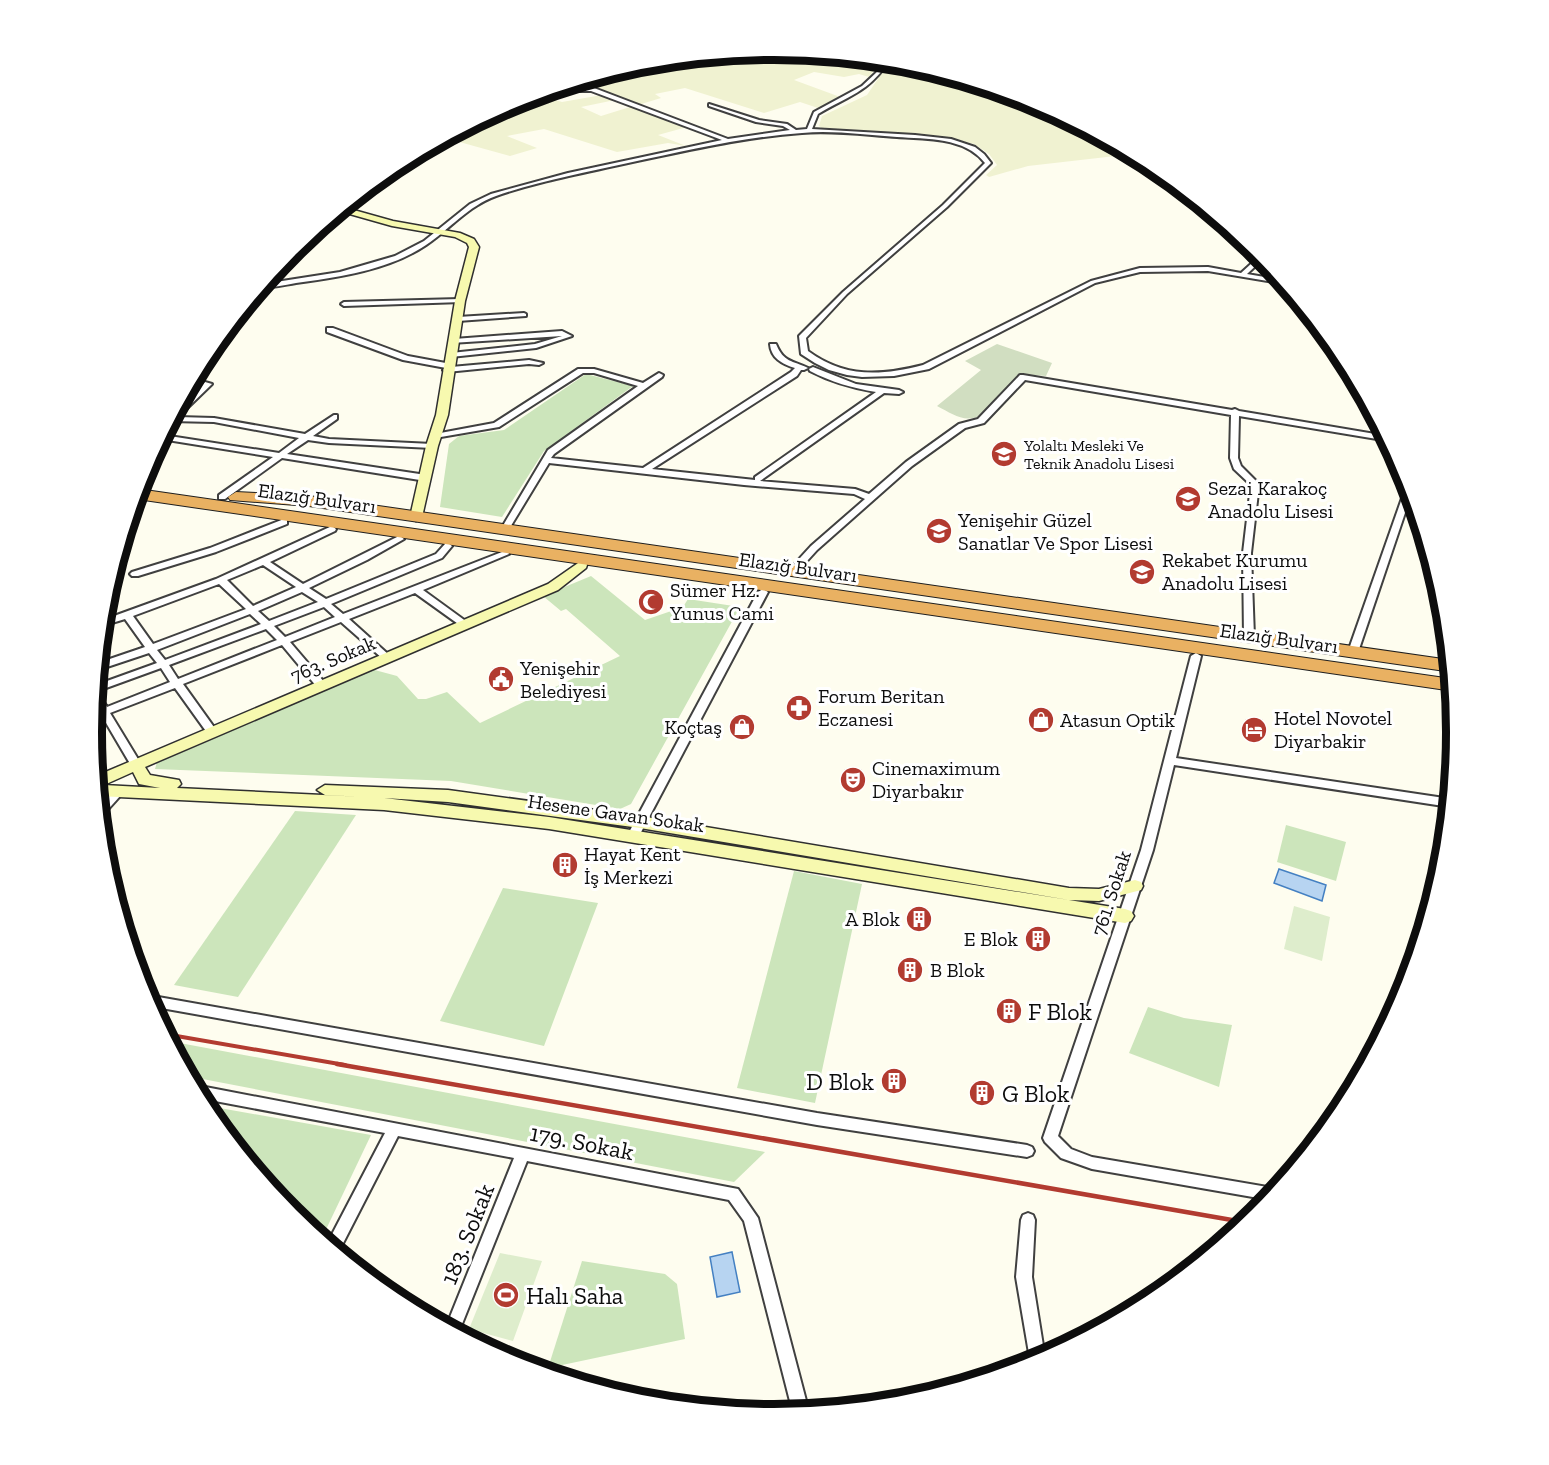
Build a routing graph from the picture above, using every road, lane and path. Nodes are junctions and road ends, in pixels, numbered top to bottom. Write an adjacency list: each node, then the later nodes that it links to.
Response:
1 (881, 69): 6 (street)
2 (579, 90): 5 (street)
3 (711, 105): 6 (street)
4 (675, 115): 5 (street)
5 (667, 118): 7 (street)
6 (803, 131): 7 (street); 8 (street); 28 (street)
7 (727, 140): 10 (street)
8 (806, 141)
9 (613, 160): 10 (street)
10 (573, 174): 12 (street)
11 (540, 177): 12 (street)
12 (558, 177): 14 (street)
13 (350, 211): 14 (street)
14 (441, 232): 18 (street); 19 (street)
15 (1255, 263): 16 (street)
16 (1244, 273): 17 (street); 28 (street)
17 (1271, 279)
18 (273, 284)
19 (460, 301): 20 (street); 22 (street)
20 (344, 304)
21 (524, 315): 22 (street)
22 (458, 319): 24 (street)
23 (330, 330): 30 (street)
24 (454, 341): 26 (street); 26 (street)
25 (773, 346): 29 (street)
26 (451, 355): 30 (street)
27 (539, 363): 30 (street)
28 (825, 366): 31 (street)
29 (799, 367): 31 (street); 47 (street)
30 (448, 368): 44 (street)
31 (813, 369): 35 (street)
32 (659, 375): 34 (street)
33 (208, 384): 37 (street)
34 (645, 386): 44 (street); 46 (street)
35 (881, 392): 36 (street); 49 (street)
36 (899, 393)
37 (189, 402)
38 (1235, 411): 42 (street); 54 (street); 78 (street)
39 (334, 417): 41 (street)
40 (180, 418): 41 (street)
41 (307, 437): 44 (street); 45 (street)
42 (1379, 437)
43 (170, 438): 45 (street)
44 (434, 441): 48 (street)
45 (282, 455): 48 (street); 53 (street)
46 (545, 460): 47 (street); 59 (street)
47 (647, 469): 54 (street)
48 (426, 478): 56 (street)
49 (758, 479)
50 (146, 494): 53 (highway, Elazığ Bulvarı)
51 (146, 495): 57 (highway)
52 (146, 495): 89 (highway, Elazığ Bulvarı)
53 (222, 497): 56 (highway); 87 (highway, Elazığ Bulvarı)
54 (871, 498): 65 (street)
55 (1405, 500): 81 (street)
56 (416, 517): 59 (highway)
57 (284, 522): 58 (highway); 66 (street)
58 (332, 529): 60 (highway); 63 (street)
59 (505, 529): 65 (highway)
60 (400, 539): 61 (highway); 68 (street)
61 (448, 546): 62 (highway); 71 (street)
62 (505, 554): 64 (highway); 69 (street)
63 (263, 561): 67 (street); 68 (street)
64 (581, 565): 70 (highway); 76 (street, 763. Sokak)
65 (794, 570): 78 (highway)
66 (135, 574)
67 (220, 579): 72 (street); 73 (street)
68 (302, 588): 71 (street); 72 (street)
69 (417, 591): 74 (street); 76 (street)
70 (763, 592): 82 (highway); 103 (street)
71 (325, 603): 74 (street); 77 (street)
72 (250, 610): 77 (street); 80 (street)
73 (127, 615): 75 (street); 80 (street)
74 (343, 618): 79 (street); 83 (street)
75 (112, 620)
76 (464, 624): 83 (street, 763. Sokak)
77 (267, 626): 79 (street); 86 (street)
78 (1249, 637): 81 (highway)
79 (284, 641): 88 (street); 90 (street)
80 (150, 649): 84 (street); 86 (street)
81 (1353, 652): 85 (highway)
82 (1196, 656): 92 (highway); 96 (street, 761. Sokak)
83 (386, 657): 90 (street, 763. Sokak)
84 (106, 664)
85 (1443, 665)
86 (163, 666): 88 (street); 91 (street)
87 (1444, 673)
88 (177, 683): 93 (street); 95 (street)
89 (1445, 684)
90 (321, 685): 95 (street, 763. Sokak)
91 (103, 686)
92 (1446, 693)
93 (102, 713)
94 (102, 721): 97 (street)
95 (212, 732): 97 (street, 763. Sokak)
96 (1169, 761): 101 (street); 104 (street, 761. Sokak)
97 (136, 764): 98 (street, 763. Sokak); 103 (street)
98 (103, 779)
99 (105, 791): 100 (street, Hesene Gavan Sokak)
100 (117, 792): 102 (street); 103 (street, Hesene Gavan Sokak)
101 (1443, 802)
102 (106, 804)
103 (637, 829): 104 (street); 105 (street, Hesene Gavan Sokak)
104 (1136, 886): 105 (street, 761. Sokak)
105 (1125, 915): 111 (street, 761. Sokak)
106 (158, 1002): 109 (street)
107 (207, 1093): 108 (street, 179. Sokak)
108 (394, 1129): 110 (street, 179. Sokak); 113 (street)
109 (1027, 1150)
110 (523, 1154): 114 (street, 183. Sokak); 116 (street, 179. Sokak)
111 (1265, 1192)
112 (1028, 1220): 115 (street)
113 (336, 1242)
114 (455, 1324)
115 (1036, 1352)
116 (799, 1404)

